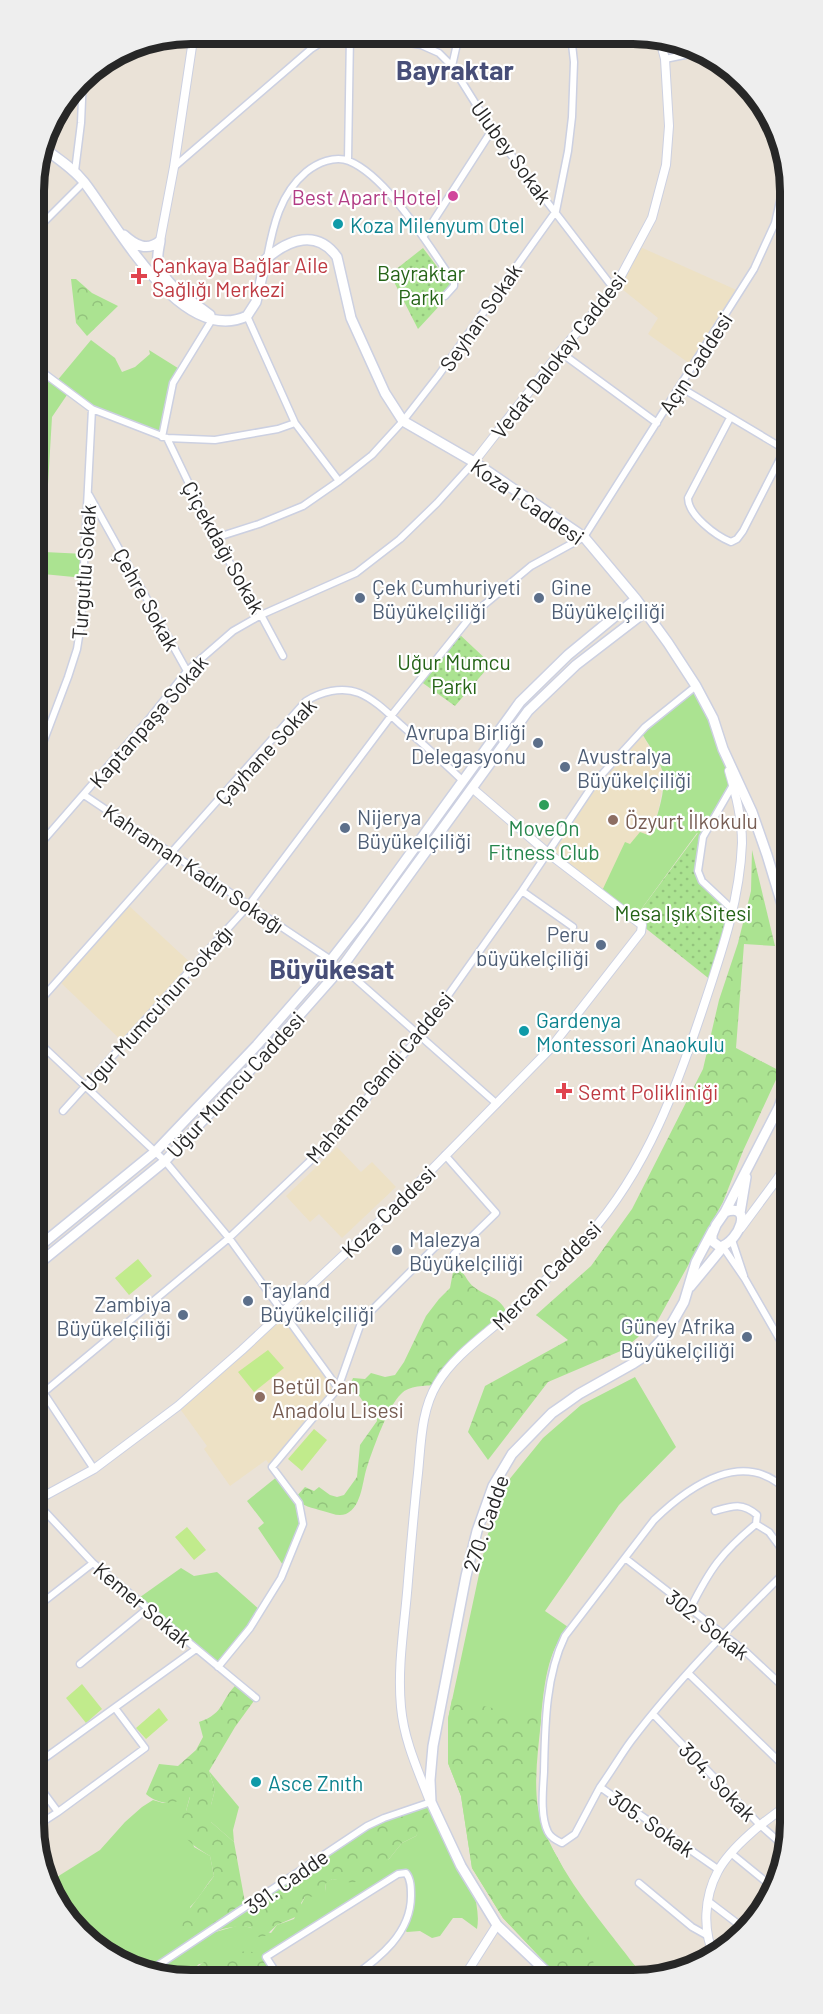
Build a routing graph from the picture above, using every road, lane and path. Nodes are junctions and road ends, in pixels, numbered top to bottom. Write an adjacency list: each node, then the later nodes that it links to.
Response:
1 (192, 44): 15 (street)
2 (318, 44): 15 (street)
3 (350, 44): 14 (street)
4 (415, 44): 10 (street, Ulubey Sokak)
5 (457, 44): 10 (street)
6 (572, 44): 19 (street)
7 (662, 46): 9 (street, Vedat Dalokay Caddesi)
8 (687, 54): 9 (street)
9 (665, 59): 25 (street, Vedat Dalokay Caddesi)
10 (452, 66): 12 (street, Ulubey Sokak)
11 (82, 92): 16 (street)
12 (492, 130): 19 (street, Ulubey Sokak); 22 (street)
13 (49, 152): 16 (main road)
14 (348, 160): 22 (street); 24 (street)
15 (174, 167): 23 (street)
16 (75, 171): 17 (main road)
17 (84, 182): 20 (street); 21 (main road)
18 (780, 201): 31 (street, Açın Caddesi)
19 (556, 211): 25 (street, Ulubey Sokak); 34 (street, Seyhan Sokak)
20 (44, 221)
21 (118, 230): 23 (main road); 28 (main road)
22 (423, 237): 26 (street)
23 (160, 242): 28 (main road)
24 (266, 259): 27 (main road); 34 (main road, Koza 1 Caddesi)
25 (614, 289): 29 (street, Vedat Dalokay Caddesi)
26 (445, 296)
27 (247, 316): 28 (main road); 35 (street)
28 (213, 318): 37 (street)
29 (560, 352): 36 (street); 40 (street, Vedat Dalokay Caddesi)
30 (45, 374): 32 (street)
31 (680, 387): 33 (street); 36 (street, Açın Caddesi)
32 (92, 409): 37 (street); 42 (street, Turgutlu Sokak)
33 (730, 418): 38 (street); 39 (street)
34 (403, 421): 40 (main road, Koza 1 Caddesi); 41 (street, Seyhan Sokak)
35 (294, 423): 37 (street); 41 (street)
36 (657, 423): 43 (street, Açın Caddesi)
37 (164, 437): 44 (street, Çiçekdağı Sokak)
38 (780, 445)
39 (780, 458)
40 (474, 462): 43 (main road, Koza 1 Caddesi); 47 (street, Kaptanpaşa Sokak)
41 (339, 481): 44 (street, Seyhan Sokak)
42 (88, 494): 49 (street, Çehre Sokak); 52 (street, Turgutlu Sokak)
43 (584, 537): 45 (main road, Koza 1 Caddesi); 51 (street, Ugur Mumcu'nun Sokağı)
44 (215, 538): 47 (street, Çiçekdağı Sokak)
45 (636, 599): 46 (main road, Koza 1 Caddesi); 54 (main road, Uğur Mumcu Caddesi)
46 (645, 612): 50 (main road, Koza 1 Caddesi); 56 (main road, Uğur Mumcu Caddesi)
47 (261, 615): 48 (street, Çiçekdağı Sokak); 49 (street, Kaptanpaşa Sokak)
48 (283, 656)
49 (187, 672): 57 (street, Kaptanpaşa Sokak)
50 (696, 686): 53 (main road, Koza 1 Caddesi); 60 (street, Mahatma Gandi Caddesi)
51 (391, 716): 54 (street, Çayhane Sokak); 59 (street, Çayhane Sokak); 63 (street, Ugur Mumcu'nun Sokağı)
52 (44, 739)
53 (723, 749): 55 (street, Mercan Caddesi); 62 (main road, Koza 1 Caddesi)
54 (462, 780): 56 (main road, Çayhane Sokak); 67 (main road, Uğur Mumcu Caddesi)
55 (733, 785): 64 (street, Mercan Caddesi); 64 (street)
56 (472, 788): 60 (street, Çayhane Sokak); 68 (main road, Uğur Mumcu Caddesi)
57 (84, 795): 58 (street, Kaptanpaşa Sokak); 59 (street, Kahraman Kadın Sokağı)
58 (44, 840)
59 (171, 853): 63 (street, Kahraman Kadın Sokağı); 69 (street, Çayhane Sokak)
60 (548, 853): 61 (street, Mahatma Gandi Caddesi); 65 (street, Çayhane Sokak)
61 (522, 891): 66 (street); 70 (street, Mahatma Gandi Caddesi)
62 (780, 896)
63 (249, 905): 67 (street, Kahraman Kadın Sokağı); 72 (street, Ugur Mumcu'nun Sokağı)
64 (734, 911): 126 (street, Mercan Caddesi)
65 (642, 925): 73 (street, Koza Caddesi)
66 (573, 927)
67 (332, 960): 68 (main road, Kahraman Kadın Sokağı); 76 (main road, Uğur Mumcu Caddesi)
68 (342, 967): 70 (street, Kahraman Kadın Sokağı); 78 (main road, Uğur Mumcu Caddesi)
69 (44, 996)
70 (420, 1035): 73 (street, Kahraman Kadın Sokağı); 87 (street, Mahatma Gandi Caddesi)
71 (44, 1047): 72 (street)
72 (86, 1085): 75 (street, Ugur Mumcu'nun Sokağı); 76 (street)
73 (497, 1104): 77 (street, Koza Caddesi)
74 (779, 1106): 79 (main road)
75 (63, 1111)
76 (156, 1151): 78 (street); 89 (main road, Uğur Mumcu Caddesi)
77 (445, 1155): 92 (street); 96 (street, Koza Caddesi)
78 (165, 1161): 87 (street); 93 (main road, Uğur Mumcu Caddesi)
79 (746, 1171): 82 (main road); 83 (main road, 270. Cadde)
80 (779, 1174): 81 (street, 270. Cadde)
81 (764, 1197): 82 (street); 85 (street, 270. Cadde)
82 (742, 1200): 84 (main road)
83 (725, 1212): 84 (main road); 86 (main road, 270. Cadde)
84 (740, 1213): 85 (main road)
85 (741, 1228): 88 (main road, 270. Cadde)
86 (713, 1230): 91 (main road); 95 (main road, 270. Cadde)
87 (229, 1238): 96 (street); 99 (street, Mahatma Gandi Caddesi)
88 (732, 1240): 91 (main road, 270. Cadde); 94 (street)
89 (44, 1242)
90 (440, 1242): 98 (street)
91 (723, 1247): 94 (street); 95 (main road, 270. Cadde)
92 (454, 1254)
93 (44, 1259)
94 (745, 1279): 97 (street)
95 (689, 1289): 126 (main road, 270. Cadde)
96 (283, 1310): 98 (street); 100 (street, Koza Caddesi)
97 (779, 1339)
98 (338, 1388): 116 (street)
99 (44, 1393): 100 (street)
100 (94, 1469): 102 (street, Koza Caddesi)
101 (779, 1485): 107 (street)
102 (44, 1498)
103 (44, 1510): 108 (street, Kemer Sokak)
104 (715, 1511): 105 (street)
105 (756, 1524): 106 (street); 112 (street)
106 (779, 1546)
107 (625, 1558): 112 (street, 302. Sokak); 124 (street)
108 (93, 1563): 110 (street); 111 (street, Kemer Sokak)
109 (779, 1578): 113 (street, 305. Sokak)
110 (44, 1601)
111 (147, 1609): 114 (street, Kemer Sokak); 115 (street)
112 (690, 1609): 113 (street, 302. Sokak)
113 (722, 1635): 117 (street, 305. Sokak); 118 (street, 302. Sokak)
114 (196, 1649): 116 (street, Kemer Sokak); 120 (street)
115 (80, 1664)
116 (218, 1667): 119 (street, Kemer Sokak)
117 (688, 1673): 121 (street, 305. Sokak); 123 (street)
118 (779, 1683)
119 (256, 1698)
120 (115, 1708): 122 (street); 127 (street)
121 (653, 1714): 124 (street, 305. Sokak); 130 (street, 304. Sokak)
122 (44, 1759)
123 (779, 1760)
124 (600, 1787): 133 (street, 305. Sokak)
125 (44, 1793): 127 (street)
126 (431, 1802): 138 (main road); 141 (street, 391. Cadde)
127 (58, 1812): 129 (street)
128 (779, 1812): 130 (street)
129 (44, 1821)
130 (760, 1825): 131 (street, 304. Sokak); 132 (street)
131 (778, 1842)
132 (732, 1854): 133 (street); 134 (street)
133 (718, 1870): 136 (street)
134 (767, 1882)
135 (639, 1883): 139 (street)
136 (708, 1901): 137 (street); 139 (street)
137 (739, 1924)
138 (497, 1925): 144 (street); 145 (main road)
139 (708, 1936): 140 (street)
140 (712, 1947)
141 (156, 1966)
142 (274, 1970): 143 (street)
143 (361, 1970)
144 (468, 1970)
145 (545, 1970)

